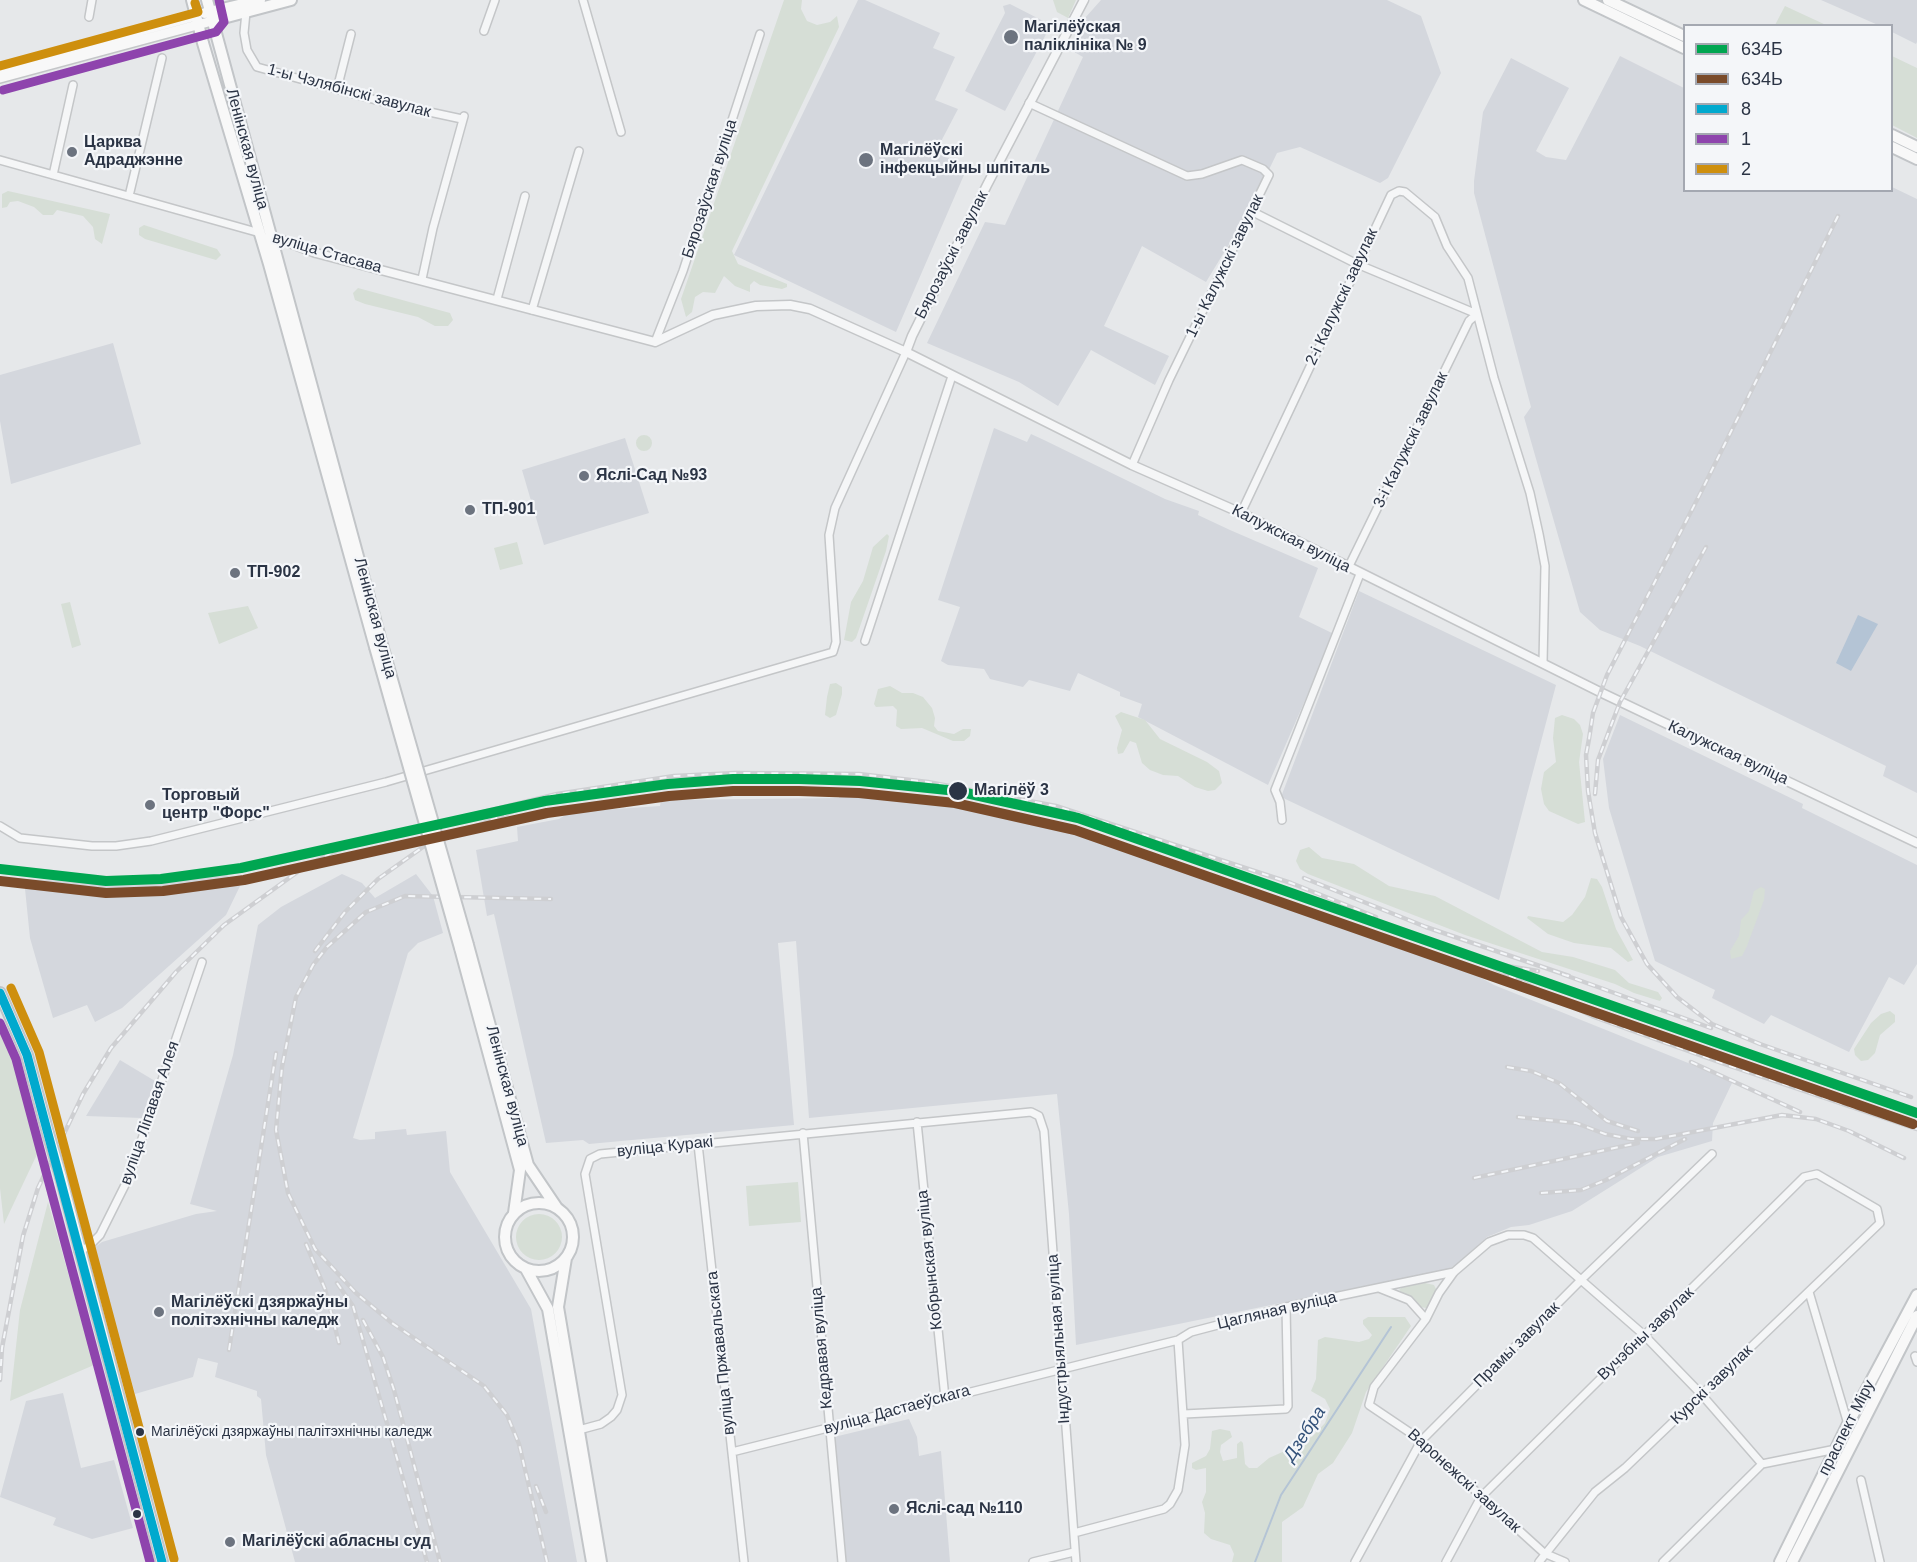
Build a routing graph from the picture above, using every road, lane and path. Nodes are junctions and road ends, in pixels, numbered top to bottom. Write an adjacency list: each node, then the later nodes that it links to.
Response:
1 (92, 0): 13 (street)
2 (192, 0): 14 (main road, Ленінская вуліца)
3 (207, 0): 12 (main road, Ленінская вуліца)
4 (260, 0): 12 (main road)
5 (291, 0): 11 (main road)
6 (495, 0): 15 (street)
7 (583, 0): 26 (street)
8 (1084, 0): 25 (street, Бярозаўскі завулак)
9 (1584, 0): 19 (main road)
10 (1608, 0): 18 (main road)
11 (246, 12): 12 (main road); 24 (street, 1-ы Чэлябінскі завулак)
12 (211, 16): 14 (main road); 37 (main road, Ленінская вуліца)
13 (89, 17)
14 (197, 20): 21 (main road); 22 (main road); 37 (main road, Ленінская вуліца)
15 (484, 31)
16 (351, 34): 24 (street)
17 (760, 34): 43 (street, Бярозаўская вуліца)
18 (1683, 36)
19 (1683, 48)
20 (162, 58): 34 (street)
21 (0, 69)
22 (0, 78)
23 (73, 85): 33 (street)
24 (337, 89): 39 (street, 1-ы Чэлябінскі завулак)
25 (1029, 103): 36 (street, 1-ы Калужскі завулак); 44 (street, Бярозаўскі завулак)
26 (621, 132)
27 (1893, 135): 29 (main road)
28 (1893, 147): 31 (main road)
29 (1917, 147)
30 (579, 151): 41 (street)
31 (1917, 159)
32 (0, 160): 33 (street, вуліца Стасава)
33 (53, 175): 34 (street, вуліца Стасава)
34 (129, 196): 37 (street, вуліца Стасава)
35 (525, 196): 40 (street)
36 (1253, 212): 38 (street); 46 (street, 1-ы Калужскі завулак)
37 (266, 235): 39 (street, вуліца Стасава); 55 (main road, Ленінская вуліца, bridge)
38 (1358, 264): 42 (street); 42 (street, 2-і Калужскі завулак); 47 (street, 2-і Калужскі завулак)
39 (422, 279): 40 (street, вуліца Стасава)
40 (497, 299): 41 (street, вуліца Стасава)
41 (532, 310): 43 (street, вуліца Стасава)
42 (1477, 314): 48 (street, 3-і Калужскі завулак); 51 (street)
43 (656, 342): 44 (street, Калужская вуліца)
44 (906, 352): 45 (street, Калужская вуліца); 53 (street)
45 (952, 376): 46 (street, Калужская вуліца); 50 (street)
46 (1132, 465): 47 (street, Калужская вуліца)
47 (1241, 513): 48 (street, Калужская вуліца)
48 (1348, 568): 49 (street, Калужская вуліца)
49 (1360, 574): 51 (street, Калужская вуліца); 52 (street)
50 (865, 641)
51 (1543, 663): 54 (street, Калужская вуліца)
52 (1282, 820)
53 (1, 827)
54 (1917, 843)
55 (464, 946): 63 (main road, Ленінская вуліца); 65 (main road, Ленінская вуліца)
56 (202, 962): 66 (street, вуліца Ліпавая Алея)
57 (0, 993): 66 (main road, bridge)
58 (1039, 1116): 59 (street, вуліца Куракі); 79 (street, Індустрыяльная вуліца)
59 (917, 1122): 60 (street, вуліца Куракі); 81 (street, Кобрынская вуліца)
60 (803, 1133): 61 (street, вуліца Куракі); 84 (street, Кедравая вуліца)
61 (698, 1144): 85 (street, вуліца Куракі); 88 (street, вуліца Пржавальскага)
62 (1712, 1154): 70 (street, Прамы завулак)
63 (557, 1208): 65 (main road); 67 (main road)
64 (1877, 1209): 72 (street, Курскі завулак); 77 (street, Вучэбны завулак)
65 (514, 1213): 68 (main road)
66 (78, 1251): 95 (main road)
67 (566, 1258): 68 (main road); 85 (main road)
68 (526, 1269): 85 (main road)
69 (1454, 1272): 70 (street); 71 (street, Цагляная вуліца); 76 (street)
70 (1582, 1279): 77 (street); 86 (street, Прамы завулак)
71 (1379, 1288): 74 (street, Цагляная вуліца); 76 (street)
72 (1809, 1292): 80 (street, Курскі завулак); 83 (street)
73 (1917, 1295): 83 (main road, праспект Міру)
74 (1286, 1307): 78 (street, Цагляная вуліца); 82 (street)
75 (1917, 1316): 108 (main road, праспект Міру)
76 (1426, 1319): 86 (street, Варонежскі завулак)
77 (1644, 1335): 80 (street); 91 (street, Вучэбны завулак)
78 (1178, 1340): 79 (street, Цагляная вуліца); 82 (street)
79 (1061, 1367): 81 (street, вуліца Дастаеўскага); 92 (street, Індустрыяльная вуліца)
80 (1702, 1395): 89 (street); 94 (street, Курскі завулак)
81 (945, 1398): 84 (street, вуліца Дастаеўскага)
82 (1184, 1414): 92 (street)
83 (1848, 1424): 87 (main road, праспект Міру)
84 (829, 1428): 88 (street, вуліца Дастаеўскага); 99 (street, Кедравая вуліца)
85 (574, 1432): 96 (main road); 97 (main road)
86 (1421, 1442): 91 (street, Варонежскі завулак); 102 (street, Прамы завулак)
87 (1836, 1449): 89 (street); 107 (main road, праспект Міру)
88 (732, 1452): 98 (street, вуліца Пржавальскага)
89 (1762, 1464): 106 (street)
90 (1861, 1480): 109 (street)
91 (1480, 1497): 94 (street, Варонежскі завулак); 103 (street, Вучэбны завулак)
92 (1074, 1533): 93 (street, Індустрыяльная вуліца)
93 (1074, 1552): 100 (street); 101 (street, Індустрыяльная вуліца)
94 (1544, 1553): 104 (street, Курскі завулак); 105 (street, Варонежскі завулак)
95 (162, 1562)
96 (592, 1562)
97 (601, 1562)
98 (744, 1562)
99 (842, 1562)
100 (1033, 1562)
101 (1076, 1562)
102 (1355, 1562)
103 (1446, 1562)
104 (1539, 1562)
105 (1566, 1562)
106 (1663, 1562)
107 (1780, 1562)
108 (1792, 1562)
109 (1880, 1562)

